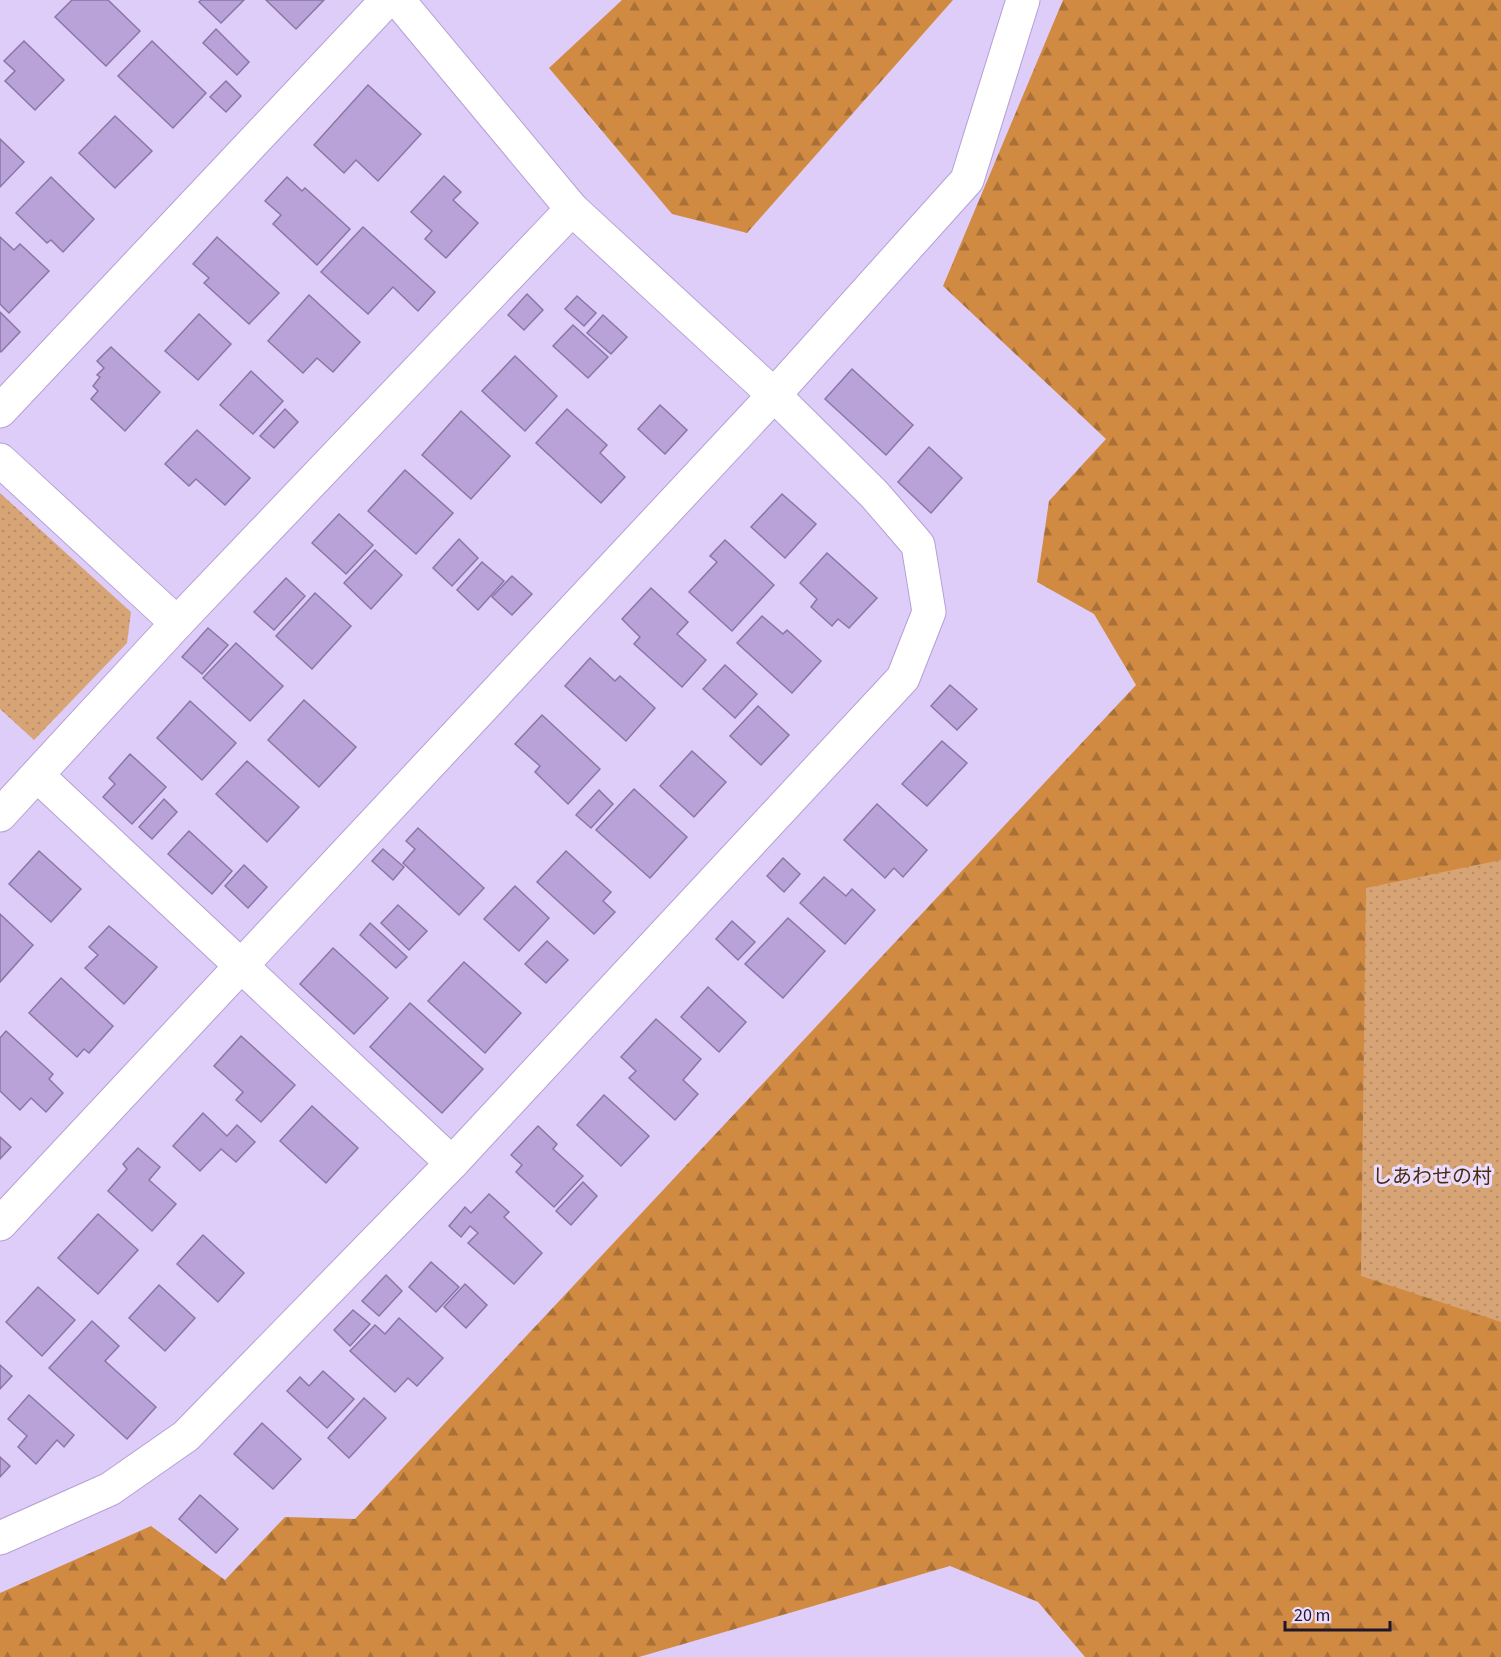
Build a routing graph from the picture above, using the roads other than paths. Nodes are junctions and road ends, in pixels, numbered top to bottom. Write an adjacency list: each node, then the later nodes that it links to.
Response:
1 (387, 0): 6 (street)
2 (398, 0): 4 (street)
3 (1023, 0): 5 (street)
4 (572, 209): 5 (street); 8 (street)
5 (774, 394): 11 (street); 12 (street)
6 (0, 411)
7 (0, 460): 8 (street)
8 (177, 623): 9 (street)
9 (38, 776): 10 (street); 11 (street)
10 (0, 815)
11 (241, 966): 12 (street); 13 (street)
12 (452, 1163): 14 (street)
13 (0, 1224)
14 (0, 1538)

